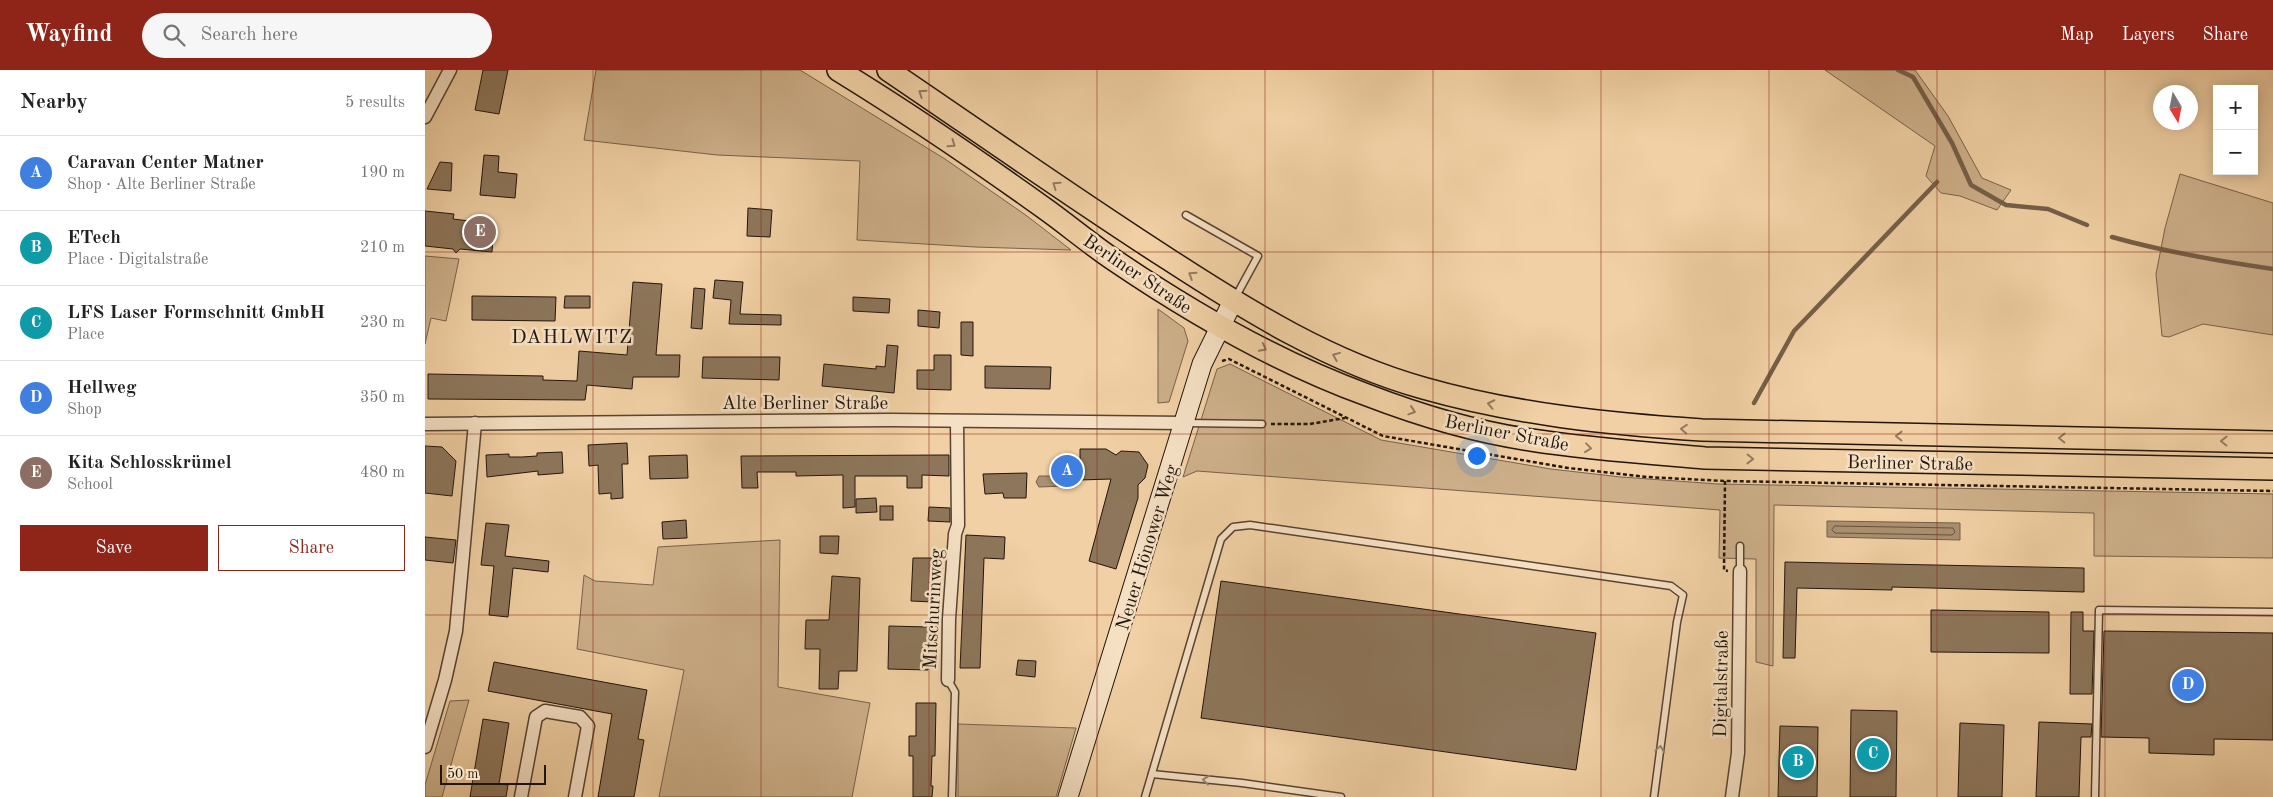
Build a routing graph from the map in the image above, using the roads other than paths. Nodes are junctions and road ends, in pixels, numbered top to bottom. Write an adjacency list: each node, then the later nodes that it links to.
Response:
1 (450, 70): 4 (street)
2 (838, 70): 7 (main road, Berliner Straße, one-way to 7)
3 (888, 70): 6 (main road, Berliner Straße, one-way to 3)
4 (425, 117)
5 (1186, 215): 6 (lane)
6 (1233, 301): 7 (main road, Neuer Hönower Weg); 13 (main road, Berliner Straße, one-way to 6)
7 (1220, 325): 10 (main road, Neuer Hönower Weg); 14 (main road, Berliner Straße, one-way to 14)
8 (957, 421): 9 (street, Alte Berliner Straße); 10 (street, Alte Berliner Straße); 18 (street, Mitschurinweg)
9 (475, 423): 11 (street, Alte Berliner Straße); 19 (street)
10 (1185, 423): 12 (lane); 24 (main road, Neuer Hönower Weg)
11 (425, 424)
12 (1262, 424)
13 (2273, 442)
14 (2273, 469)
15 (1740, 546): 16 (lane)
16 (1740, 572): 28 (street, Digitalstraße)
17 (2273, 612): 29 (lane)
18 (948, 680): 23 (lane, Mitschurinweg)
19 (425, 744)
20 (1152, 774): 25 (lane); 26 (lane, one-way to 20); 27 (lane, one-way to 20)
21 (521, 797): 22 (street)
22 (575, 797)
23 (952, 797)
24 (1067, 797)
25 (1145, 797)
26 (1341, 797)
27 (1654, 797)
28 (1732, 797)
29 (2095, 797)

